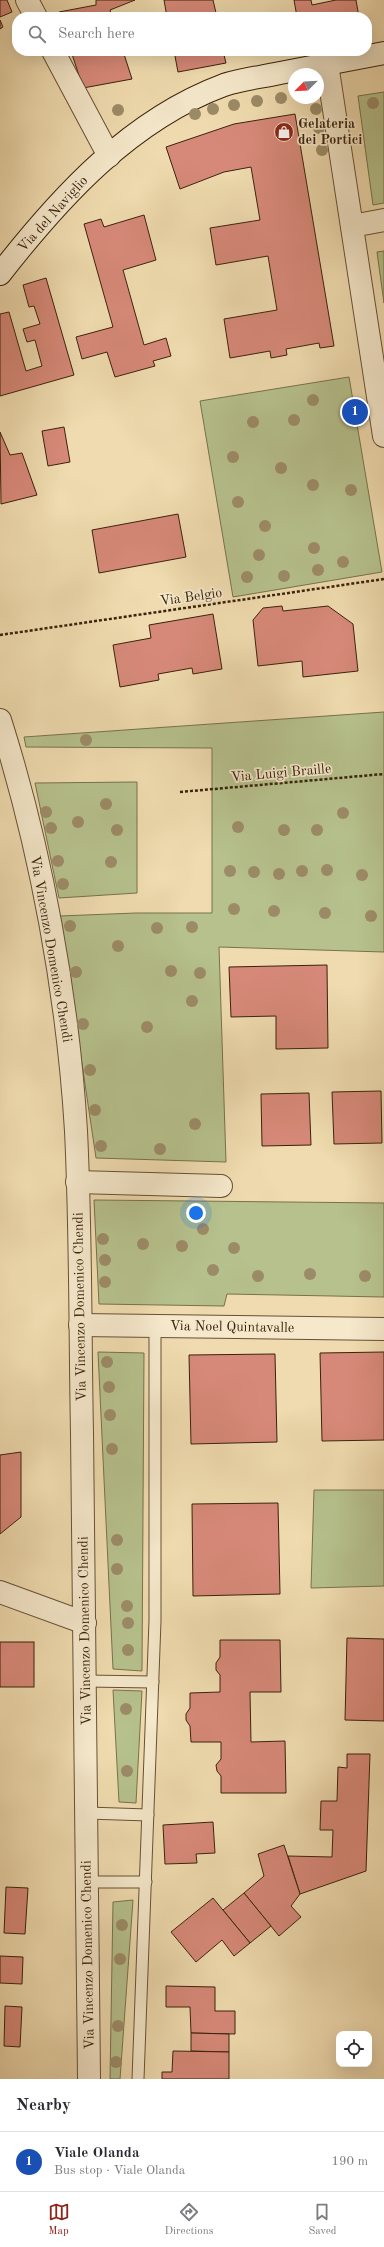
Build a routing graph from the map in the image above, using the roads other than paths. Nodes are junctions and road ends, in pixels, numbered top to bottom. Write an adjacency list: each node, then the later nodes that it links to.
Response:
1 (27, 0): 2 (street)
2 (33, 12)
3 (384, 53): 4 (street, Via del Naviglio)
4 (372, 55)
5 (57, 56): 8 (street)
6 (368, 56): 7 (street, Via del Naviglio)
7 (327, 64): 8 (street, Via del Naviglio); 10 (street)
8 (108, 156): 11 (street, Via del Naviglio)
9 (384, 220): 10 (street)
10 (352, 226): 12 (street)
11 (0, 274)
12 (380, 385): 13 (street)
13 (384, 436)
14 (0, 720): 15 (street, Via Vincenzo Domenico Chendi)
15 (77, 1182): 16 (street); 17 (street, Via Vincenzo Domenico Chendi)
16 (221, 1186)
17 (80, 1325): 18 (street, Via Noel Quintavalle); 21 (street, Via Vincenzo Domenico Chendi)
18 (155, 1326): 19 (street, Via Noel Quintavalle); 23 (lane)
19 (384, 1328)
20 (0, 1592): 21 (street)
21 (85, 1623): 22 (street, Via Vincenzo Domenico Chendi)
22 (86, 1681): 23 (lane); 24 (street, Via Vincenzo Domenico Chendi)
23 (153, 1682): 25 (lane)
24 (87, 1813): 25 (lane); 26 (street, Via Vincenzo Domenico Chendi)
25 (148, 1815): 27 (lane)
26 (87, 1882): 27 (lane); 28 (street, Via Vincenzo Domenico Chendi)
27 (146, 1882): 29 (lane)
28 (89, 2079)
29 (138, 2079)

